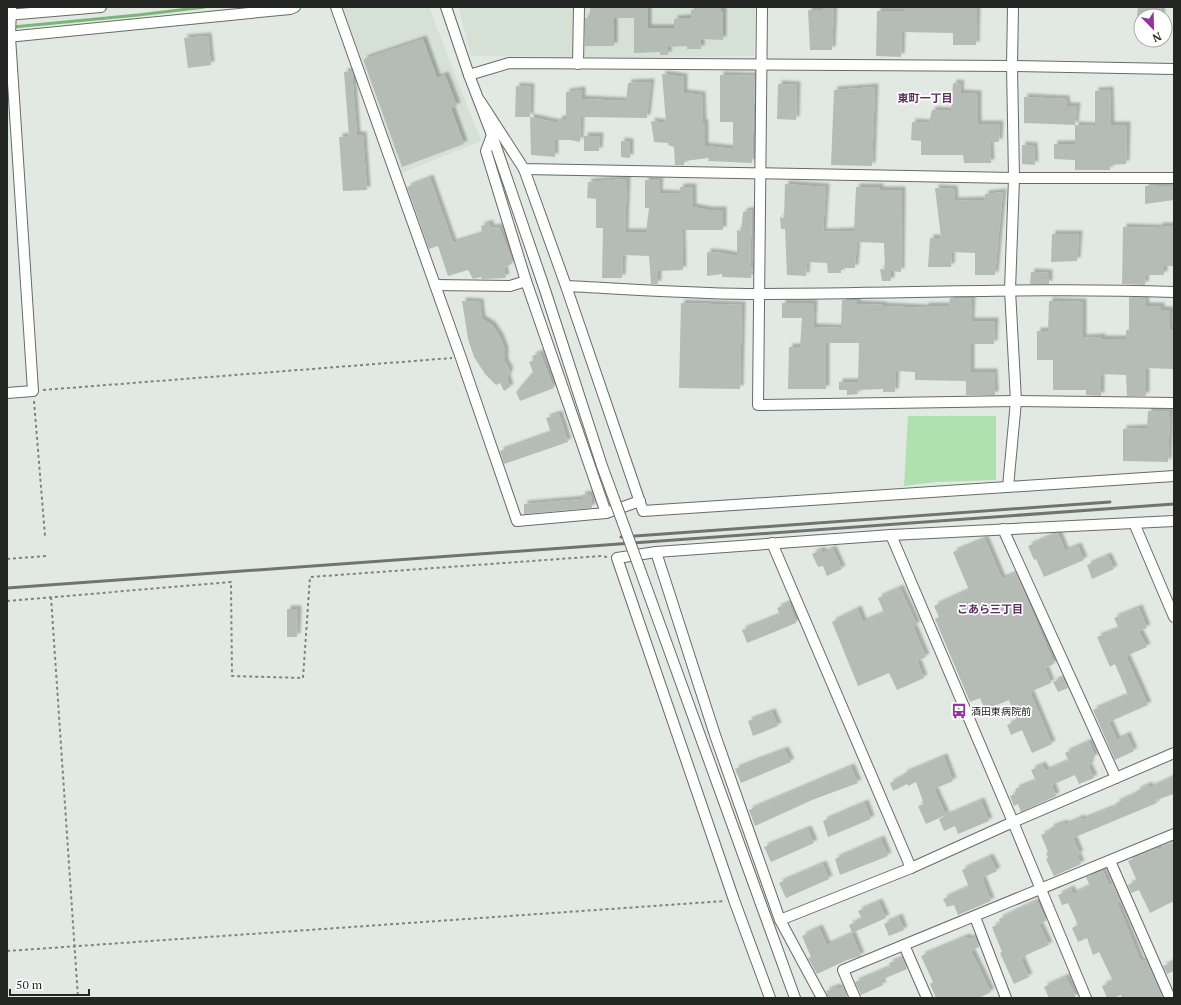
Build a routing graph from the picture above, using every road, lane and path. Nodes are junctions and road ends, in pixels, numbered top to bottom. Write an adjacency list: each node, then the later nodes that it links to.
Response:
1 (101, 7): 9 (street)
2 (295, 7): 8 (street)
3 (336, 7): 23 (street)
4 (446, 7): 15 (street)
5 (579, 7): 11 (street)
6 (762, 7): 12 (street)
7 (1013, 7): 13 (street)
8 (242, 10): 10 (street)
9 (10, 14): 10 (street)
10 (9, 36): 29 (street)
11 (578, 64): 12 (street); 15 (street)
12 (761, 65): 13 (street); 19 (street)
13 (1012, 66): 14 (street); 20 (street)
14 (1174, 69)
15 (469, 75): 16 (street)
16 (480, 101): 17 (street); 18 (street)
17 (492, 135): 22 (street); 65 (street, bridge)
18 (524, 169): 19 (street); 24 (street)
19 (760, 174): 20 (street); 27 (street)
20 (1014, 178): 21 (street); 25 (street)
21 (1174, 178)
22 (526, 280): 23 (street); 36 (street)
23 (435, 286): 28 (street)
24 (566, 286): 27 (street); 35 (street)
25 (1010, 290): 26 (street); 27 (street); 31 (street)
26 (1174, 292)
27 (760, 294): 31 (street)
28 (461, 358): 29 (path); 36 (street)
29 (33, 391): 30 (street); 41 (path)
30 (7, 393)
31 (1016, 401): 32 (street); 34 (street)
32 (1174, 403)
33 (1174, 476): 34 (street)
34 (1008, 487): 35 (street)
35 (640, 501): 36 (street)
36 (606, 513)
37 (1174, 521): 38 (street)
38 (1134, 523): 39 (street); 49 (street)
39 (1003, 530): 40 (street); 51 (street)
40 (891, 535): 42 (street); 52 (street)
41 (45, 536)
42 (772, 544): 43 (street); 55 (street)
43 (656, 552): 45 (street); 59 (street)
44 (46, 556): 46 (path)
45 (617, 558): 47 (path); 57 (street)
46 (7, 559)
47 (51, 597): 48 (path); 61 (path)
48 (7, 601)
49 (1174, 617)
50 (1174, 753): 51 (street)
51 (1116, 778): 52 (street)
52 (1013, 822): 55 (street); 56 (street)
53 (1174, 834): 54 (street)
54 (1110, 861): 56 (street); 71 (street)
55 (911, 868): 59 (street)
56 (1041, 890): 58 (street); 70 (street)
57 (734, 900): 61 (path); 64 (street)
58 (975, 917): 60 (street); 69 (street)
59 (780, 920): 66 (street)
60 (904, 945): 67 (street); 68 (street)
61 (74, 946): 62 (path); 63 (path)
62 (7, 951)
63 (78, 998)
64 (770, 998)
65 (795, 998)
66 (822, 998)
67 (855, 998)
68 (927, 998)
69 (1006, 998)
70 (1086, 998)
71 (1170, 998)

